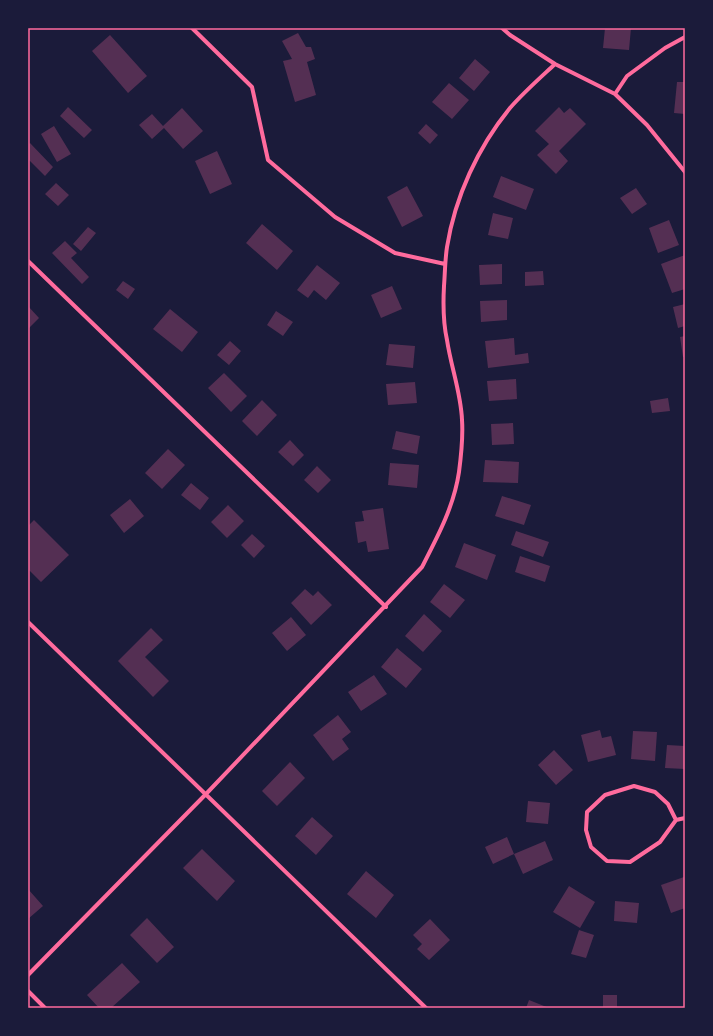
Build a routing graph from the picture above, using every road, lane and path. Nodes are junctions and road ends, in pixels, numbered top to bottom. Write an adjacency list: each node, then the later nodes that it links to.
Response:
1 (192, 28): 8 (street)
2 (502, 28): 4 (street)
3 (685, 37): 5 (street)
4 (556, 64): 5 (street); 8 (street)
5 (615, 94): 6 (street)
6 (685, 172)
7 (28, 261): 9 (street)
8 (445, 264): 9 (street)
9 (386, 607): 11 (street)
10 (28, 622): 11 (street)
11 (206, 794): 14 (street); 17 (street)
12 (685, 818): 13 (street)
13 (676, 820): 13 (street)
14 (28, 975)
15 (28, 991): 16 (street)
16 (46, 1008)
17 (426, 1008)

